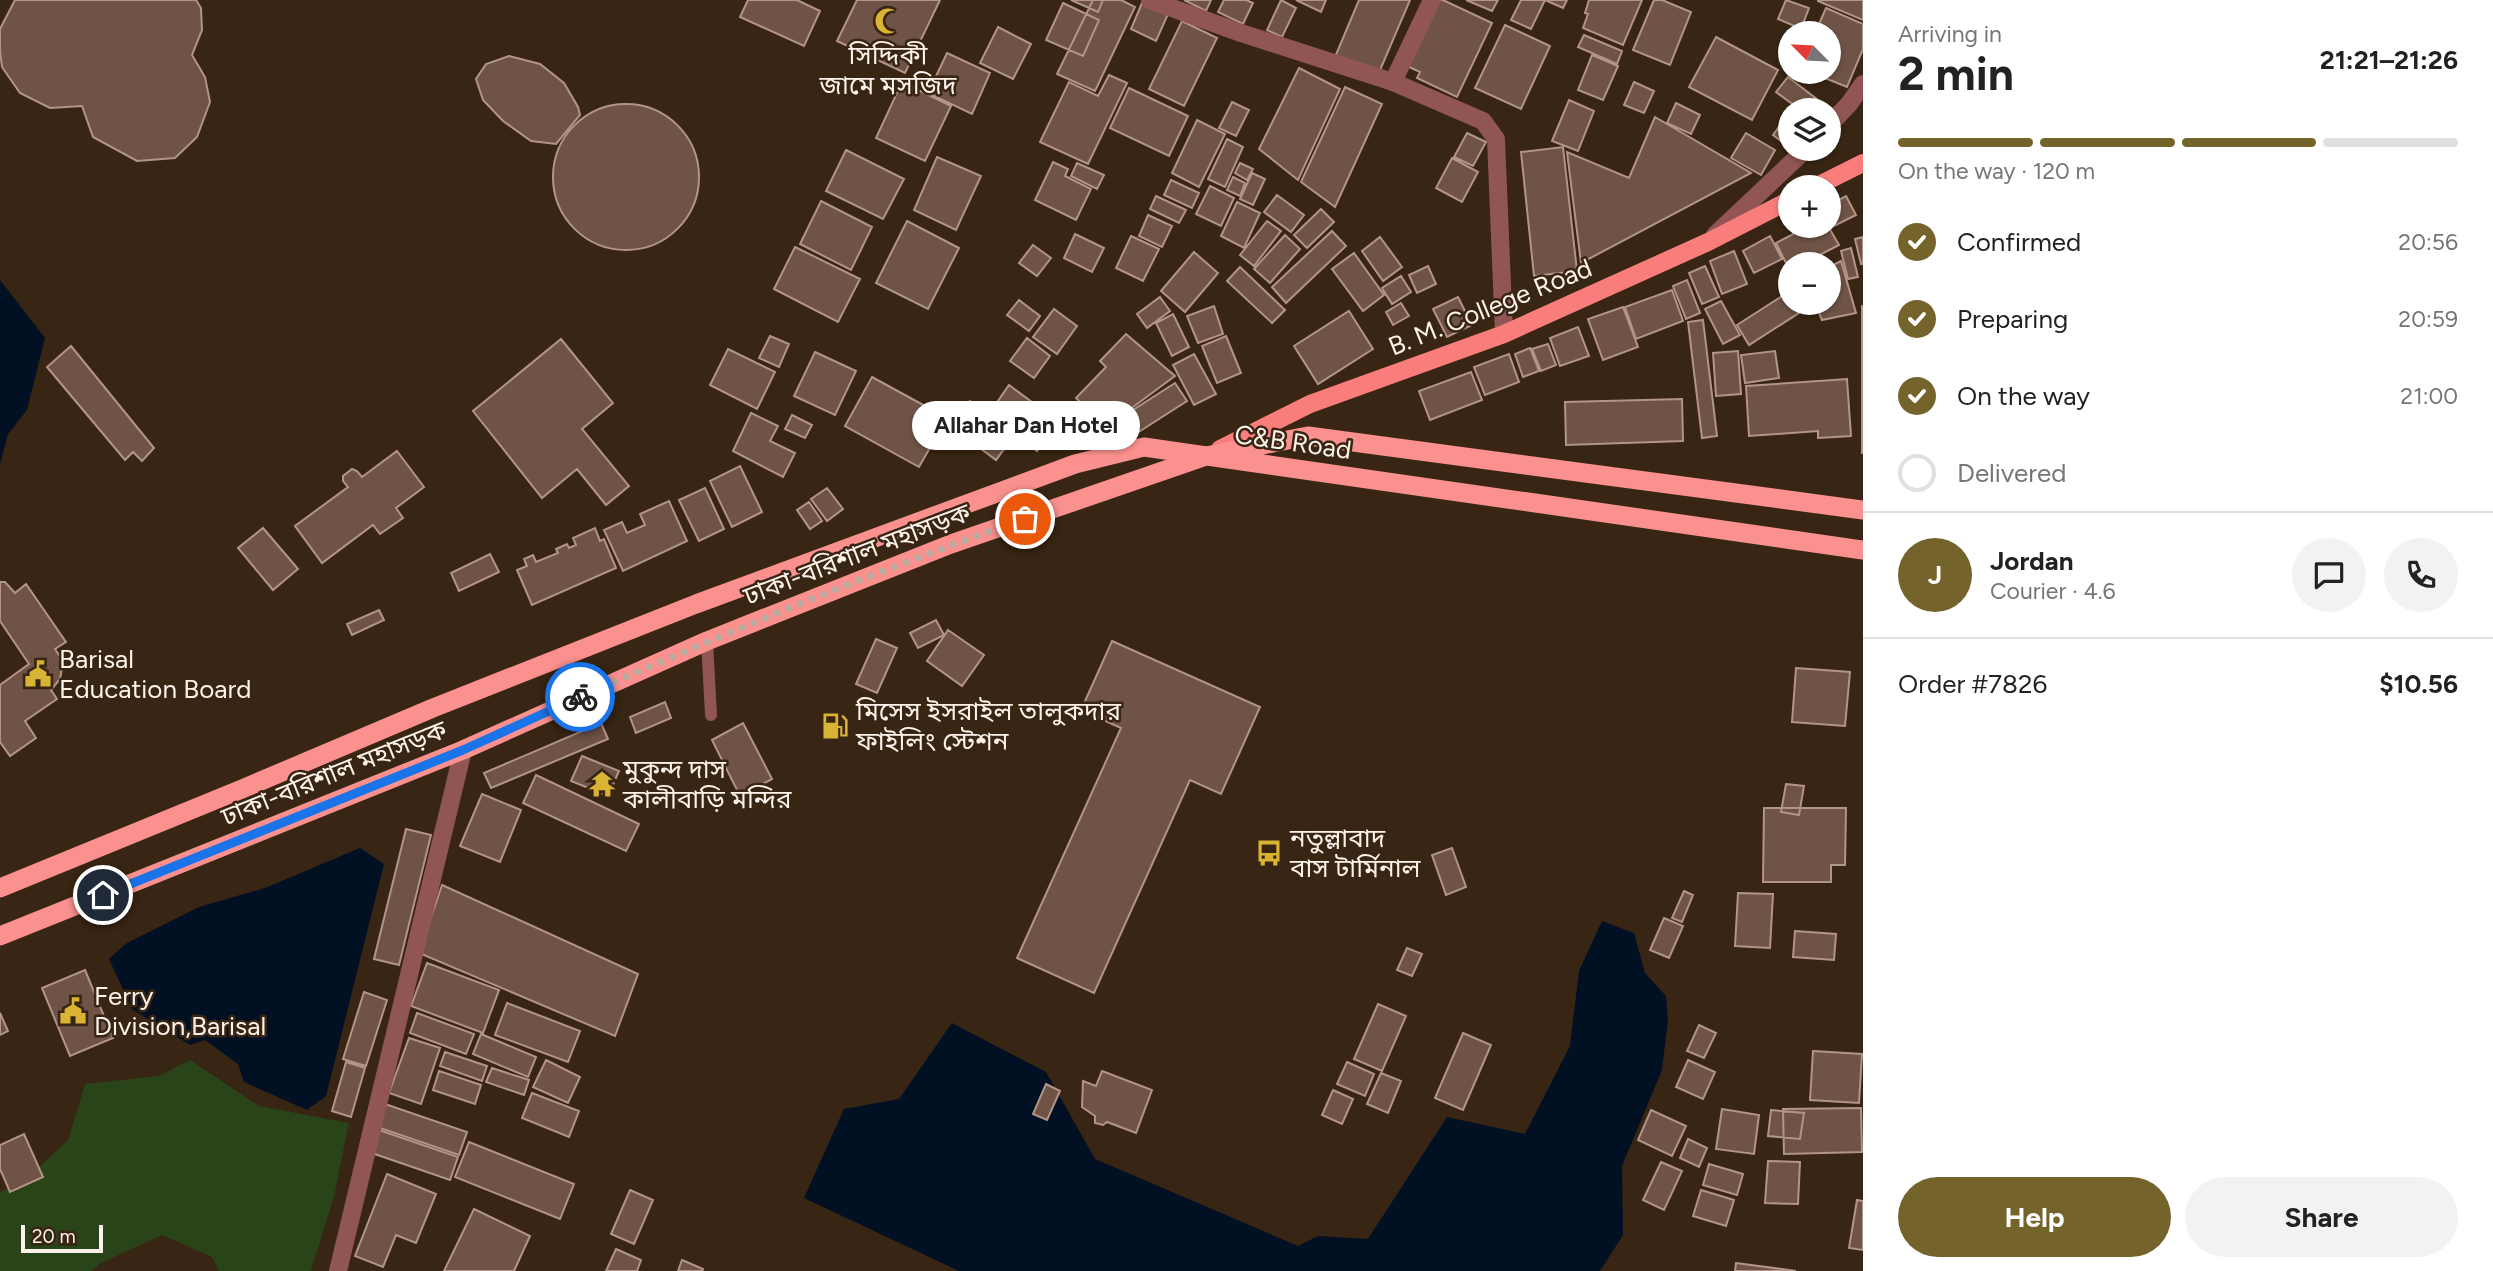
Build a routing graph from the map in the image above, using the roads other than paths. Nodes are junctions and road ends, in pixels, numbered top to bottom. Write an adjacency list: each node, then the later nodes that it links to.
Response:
1 (1150, 0): 3 (street)
2 (1432, 0): 3 (street)
3 (1393, 82): 11 (street)
4 (1863, 84): 5 (street)
5 (1841, 112)
6 (1793, 161): 10 (street)
7 (1863, 163): 8 (main road)
8 (1839, 175)
9 (1778, 206): 10 (main road, B. M. College Road)
10 (1708, 242): 11 (main road, B. M. College Road)
11 (1504, 334): 12 (main road, B. M. College Road)
12 (1206, 456): 13 (highway, C&B Road); 14 (highway, C&B Road); 15 (highway, ঢাকা-বরিশাল মহাসড়ক); 18 (highway, ঢাকা-বরিশাল মহাসড়ক)
13 (1863, 510)
14 (1863, 550)
15 (707, 641): 16 (lane); 17 (highway, ঢাকা-বরিশাল মহাসড়ক)
16 (711, 715)
17 (463, 750): 19 (highway, ঢাকা-বরিশাল মহাসড়ক); 20 (street)
18 (0, 888)
19 (0, 936)
20 (338, 1271)

